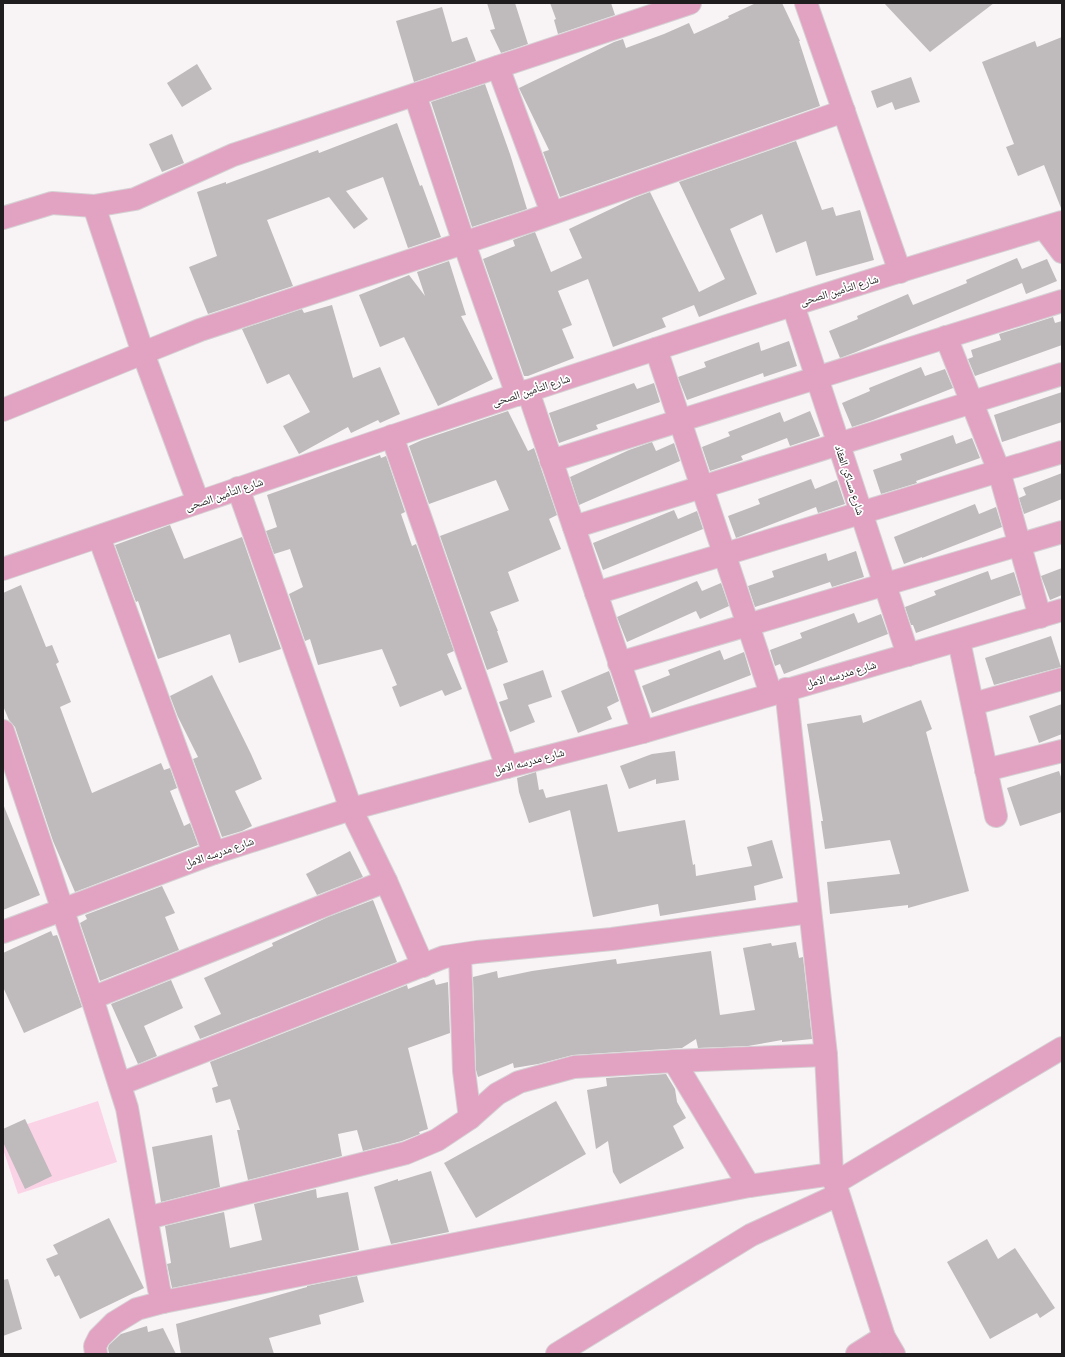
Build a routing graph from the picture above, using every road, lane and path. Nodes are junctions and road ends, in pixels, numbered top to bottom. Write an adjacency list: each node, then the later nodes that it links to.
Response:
1 (690, 3): 3 (street)
2 (806, 3): 5 (street)
3 (498, 66): 4 (street); 7 (street)
4 (415, 95): 6 (street); 10 (street)
5 (844, 111): 7 (street); 12 (street)
6 (94, 206): 8 (street); 17 (street)
7 (552, 213): 10 (street)
8 (3, 218)
9 (1053, 225): 11 (street); 12 (street, شارع التأمين الصحى)
10 (464, 243): 17 (street); 20 (street)
11 (1062, 252)
12 (900, 272): 14 (street, شارع التأمين الصحى)
13 (1062, 301): 15 (street)
14 (793, 305): 16 (street, شارع التأمين الصحى); 19 (street, شارع مساكن العقاد)
15 (946, 337): 19 (street); 21 (street)
16 (656, 349): 20 (street, شارع التأمين الصحى); 23 (street)
17 (143, 352): 22 (street); 31 (street)
18 (1062, 374): 21 (street)
19 (817, 378): 23 (street); 25 (street, شارع مساكن العقاد)
20 (523, 393): 24 (street, شارع التأمين الصحى); 27 (street)
21 (972, 403): 25 (street); 28 (street)
22 (3, 410)
23 (680, 421): 27 (street); 29 (street)
24 (392, 436): 30 (street, شارع التأمين الصحى); 53 (street)
25 (839, 444): 29 (street); 32 (street, شارع مساكن العقاد)
26 (1062, 452): 28 (street)
27 (551, 461): 33 (street)
28 (999, 471): 32 (street); 36 (street)
29 (702, 487): 33 (street); 37 (street)
30 (238, 488): 31 (street, شارع التأمين الصحى); 55 (street)
31 (198, 502): 35 (street, شارع التأمين الصحى)
32 (861, 513): 37 (street); 39 (street, شارع مساكن العقاد)
33 (574, 527): 40 (street)
34 (1062, 532): 36 (street)
35 (99, 537): 38 (street, شارع التأمين الصحى); 57 (street)
36 (1020, 544): 39 (street); 42 (street)
37 (724, 554): 40 (street); 43 (street)
38 (3, 569)
39 (885, 584): 43 (street); 45 (street, شارع مساكن العقاد)
40 (596, 593): 46 (street)
41 (1062, 610): 42 (street, شارع مدرسه الامل)
42 (1040, 617): 44 (street, شارع مدرسه الامل)
43 (748, 625): 46 (street); 48 (street)
44 (960, 641): 45 (street, شارع مدرسه الامل); 49 (street)
45 (908, 655): 48 (street, شارع مدرسه الامل)
46 (619, 663): 51 (street)
47 (1062, 679): 49 (street)
48 (778, 692): 51 (street, شارع مدرسه الامل); 60 (street)
49 (972, 704): 54 (street)
50 (3, 731): 59 (street)
51 (643, 732): 53 (street, شارع مدرسه الامل)
52 (1062, 750): 54 (street)
53 (507, 767): 55 (street, شارع مدرسه الامل)
54 (986, 770): 56 (street)
55 (351, 809): 57 (street, شارع مدرسه الامل); 58 (street)
56 (996, 816)
57 (214, 853): 59 (street, شارع مدرسه الامل)
58 (386, 881): 63 (street); 64 (street)
59 (62, 909): 61 (street, شارع مدرسه الامل); 64 (street)
60 (810, 912): 62 (street); 66 (street)
61 (3, 932)
62 (460, 954): 63 (street); 69 (street)
63 (423, 966): 68 (street)
64 (92, 998): 68 (street)
65 (1062, 1048): 70 (street)
66 (826, 1055): 67 (street); 70 (street)
67 (674, 1061): 69 (street); 71 (street)
68 (120, 1084): 72 (street)
69 (470, 1118): 72 (street)
70 (835, 1184): 71 (street); 74 (street); 76 (street)
71 (749, 1186): 73 (street)
72 (147, 1218): 73 (street)
73 (163, 1302): 75 (street)
74 (889, 1346): 77 (street)
75 (96, 1354)
76 (557, 1354)
77 (857, 1354)

